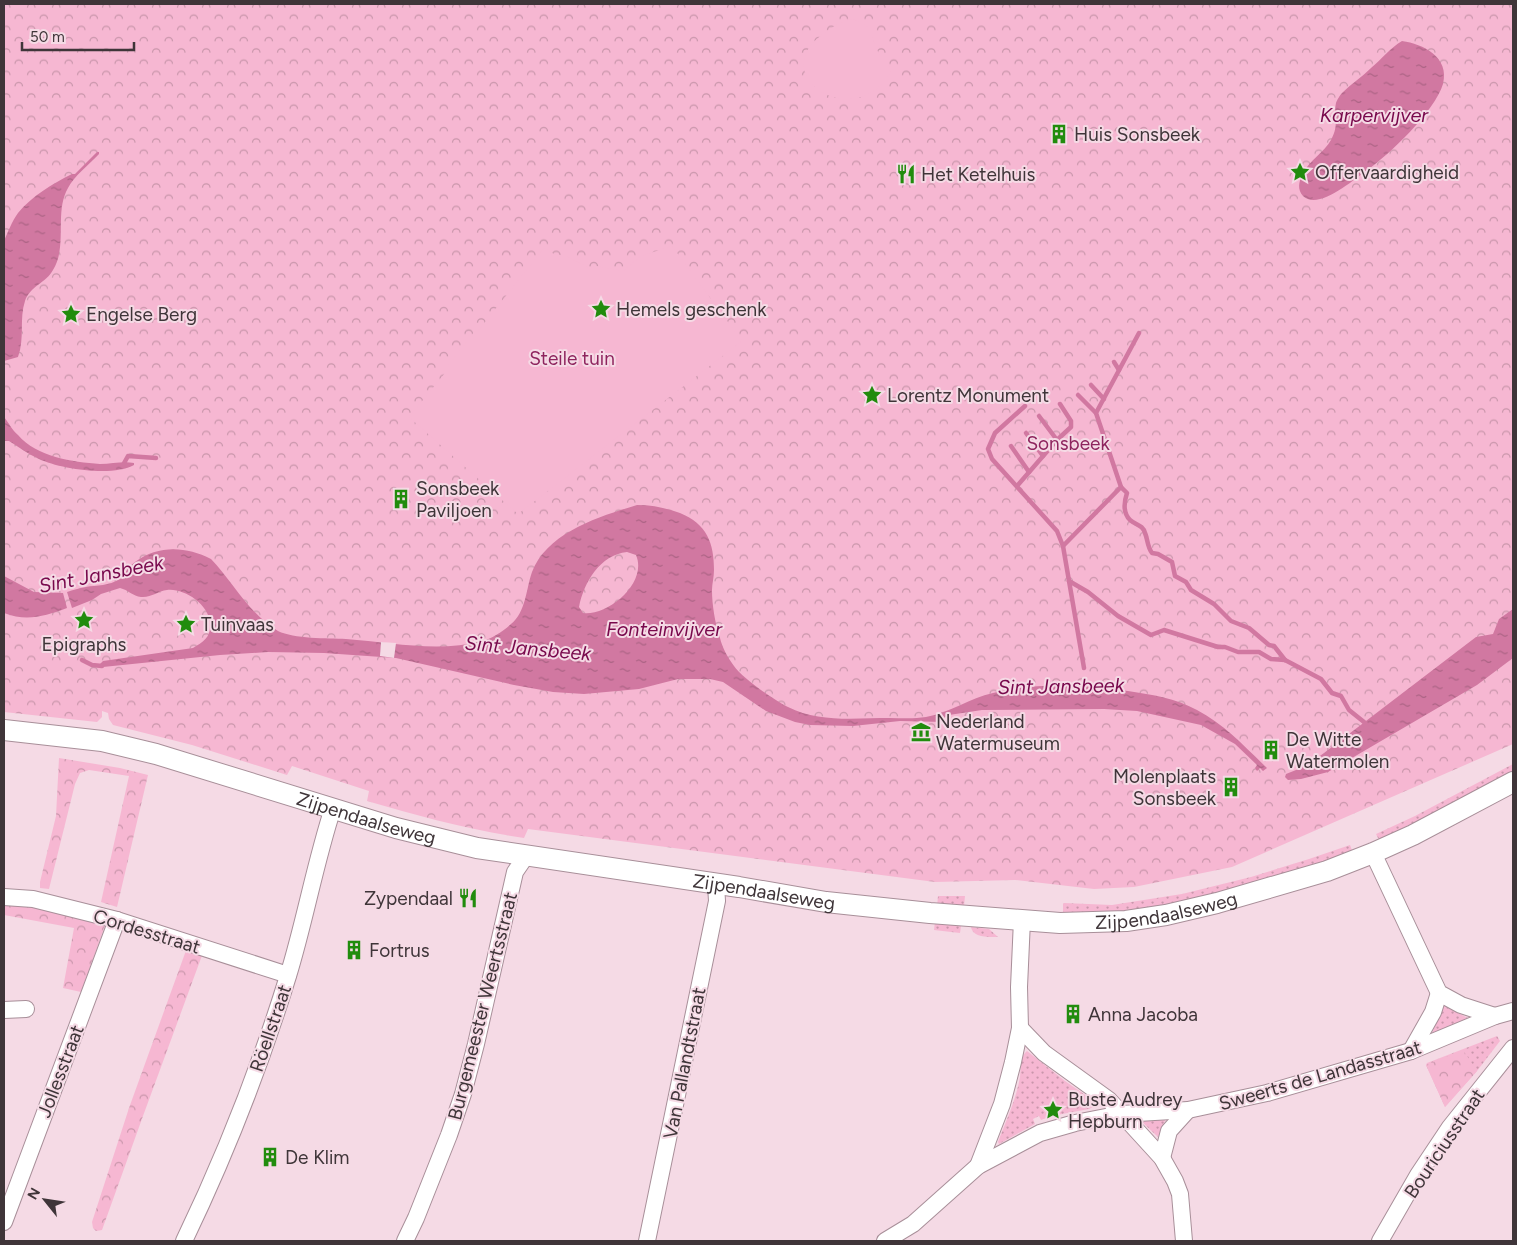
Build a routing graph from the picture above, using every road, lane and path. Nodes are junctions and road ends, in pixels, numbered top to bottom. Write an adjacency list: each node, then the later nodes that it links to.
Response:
1 (4, 730): 3 (main road, Zijpendaalseweg)
2 (1513, 782): 4 (main road, Zijpendaalseweg)
3 (333, 808): 5 (main road, Zijpendaalseweg); 10 (street, Röellstraat)
4 (1373, 853): 9 (main road, Zijpendaalseweg); 11 (street)
5 (526, 856): 6 (main road, Zijpendaalseweg); 26 (street, Burgemeester Weertsstraat)
6 (716, 885): 9 (main road, Zijpendaalseweg); 27 (street, Van Pallandtstraat)
7 (4, 897): 8 (street, Cordesstraat)
8 (117, 920): 10 (street, Cordesstraat); 23 (street, Jollesstraat)
9 (1022, 920): 16 (street)
10 (288, 975): 25 (street, Röellstraat)
11 (1439, 993): 15 (street); 18 (street)
12 (26, 1009): 13 (street)
13 (4, 1010)
14 (1513, 1011): 15 (street, Sweerts de Landasstraat)
15 (1495, 1016): 18 (street, Sweerts de Landasstraat)
16 (1020, 1028): 20 (street); 22 (street)
17 (1513, 1048): 24 (street, Bouriciusstraat)
18 (1411, 1051): 19 (street, Sweerts de Landasstraat)
19 (1188, 1110): 20 (street, Sweerts de Landasstraat); 21 (street)
20 (1121, 1114): 21 (street); 22 (street, Sweerts de Landasstraat)
21 (1162, 1158): 29 (street)
22 (978, 1166): 28 (street)
23 (4, 1222)
24 (1387, 1237)
25 (184, 1241)
26 (405, 1241)
27 (648, 1241)
28 (885, 1241)
29 (1184, 1241)

